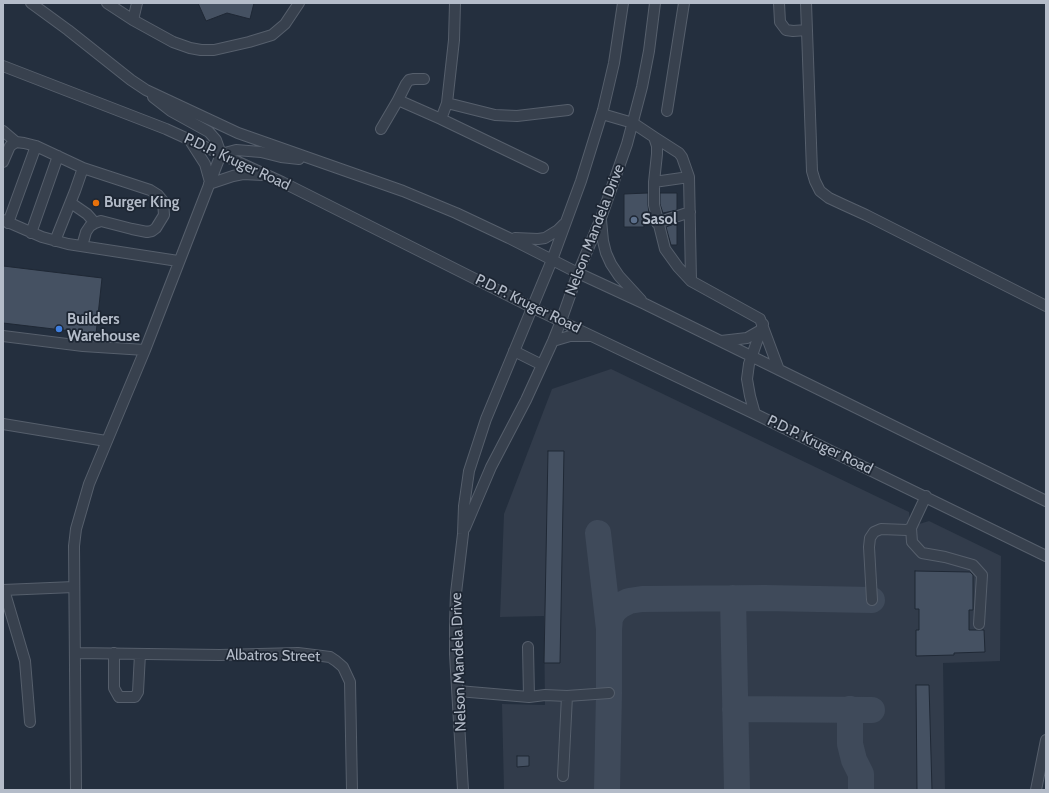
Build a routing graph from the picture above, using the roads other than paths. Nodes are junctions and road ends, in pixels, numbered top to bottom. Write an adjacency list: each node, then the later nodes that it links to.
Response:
1 (31, 3): 15 (street, P.D.P. Kruger Road)
2 (108, 3): 11 (street)
3 (137, 3): 11 (street)
4 (299, 3): 11 (street)
5 (455, 3): 17 (street)
6 (623, 3): 20 (street, Nelson Mandela Drive)
7 (655, 3): 22 (street, Nelson Mandela Drive)
8 (684, 3): 19 (street)
9 (779, 3): 12 (street)
10 (806, 3): 12 (street)
11 (133, 20)
12 (806, 30): 55 (street)
13 (3, 66): 26 (street, P.D.P. Kruger Road)
14 (424, 79): 16 (street)
15 (146, 90): 29 (street); 31 (street, P.D.P. Kruger Road)
16 (398, 100): 21 (street); 23 (street)
17 (447, 103): 18 (street); 21 (street)
18 (568, 110)
19 (667, 111)
20 (602, 114): 22 (street); 44 (street, Nelson Mandela Drive)
21 (441, 119): 34 (street)
22 (633, 123): 25 (street); 41 (street, Nelson Mandela Drive)
23 (381, 129)
24 (3, 131): 27 (street)
25 (654, 137): 36 (street); 37 (street)
26 (189, 139): 29 (street, P.D.P. Kruger Road); 38 (street)
27 (16, 142): 28 (street); 32 (street)
28 (36, 146): 30 (street); 42 (street)
29 (221, 154): 31 (street); 35 (street, P.D.P. Kruger Road); 38 (street)
30 (58, 156): 33 (street); 46 (street)
31 (308, 158): 47 (street, P.D.P. Kruger Road)
32 (3, 162)
33 (83, 168): 39 (street); 43 (street)
34 (543, 168)
35 (268, 176): 38 (street); 56 (street, P.D.P. Kruger Road)
36 (689, 177): 37 (street); 40 (street)
37 (654, 182): 45 (street)
38 (209, 183): 51 (street)
39 (70, 203): 43 (street); 48 (street)
40 (690, 212): 45 (street); 53 (street)
41 (601, 218): 52 (street, Nelson Mandela Drive); 54 (street)
42 (6, 222): 46 (street)
43 (95, 223): 49 (street)
44 (566, 223): 47 (street); 50 (street, Nelson Mandela Drive)
45 (657, 223): 53 (street)
46 (31, 233): 48 (street)
47 (509, 238): 50 (street, P.D.P. Kruger Road)
48 (54, 241): 49 (street)
49 (82, 246): 51 (street)
50 (552, 260): 52 (street, P.D.P. Kruger Road); 56 (street, Nelson Mandela Drive)
51 (178, 261): 63 (street)
52 (578, 273): 54 (street, P.D.P. Kruger Road); 57 (street, Nelson Mandela Drive)
53 (691, 281): 58 (street)
54 (645, 304): 62 (street, P.D.P. Kruger Road)
55 (1046, 306)
56 (533, 308): 57 (street, P.D.P. Kruger Road); 64 (street, Nelson Mandela Drive)
57 (561, 320): 60 (street, P.D.P. Kruger Road); 61 (street, Nelson Mandela Drive)
58 (762, 327): 62 (street); 65 (street); 67 (street)
59 (3, 336): 63 (street)
60 (593, 336): 61 (street); 68 (street, P.D.P. Kruger Road)
61 (553, 340): 66 (street, Nelson Mandela Drive)
62 (721, 341): 65 (street, P.D.P. Kruger Road)
63 (145, 350): 70 (street)
64 (514, 351): 66 (street); 74 (street, Nelson Mandela Drive)
65 (753, 357): 67 (street, P.D.P. Kruger Road); 68 (street)
66 (542, 365): 74 (street, Nelson Mandela Drive)
67 (779, 370): 72 (street, P.D.P. Kruger Road)
68 (756, 414): 71 (street, P.D.P. Kruger Road)
69 (3, 424): 70 (street)
70 (106, 441): 76 (street)
71 (926, 496): 73 (street); 75 (street, P.D.P. Kruger Road)
72 (1046, 500)
73 (911, 528): 78 (street); 79 (street)
74 (463, 534): 84 (street, Nelson Mandela Drive)
75 (1046, 556)
76 (74, 588): 77 (street); 81 (street)
77 (4, 590): 88 (street)
78 (872, 600)
79 (979, 624)
80 (528, 646): 87 (street)
81 (75, 653): 82 (street, Albatros Street); 91 (street)
82 (114, 653): 83 (street, Albatros Street); 83 (street)
83 (140, 654): 92 (street, Albatros Street)
84 (458, 691): 87 (street); 93 (street, Nelson Mandela Drive)
85 (609, 693): 86 (street)
86 (567, 696): 87 (street); 90 (street)
87 (528, 698)
88 (30, 722)
89 (1046, 740): 94 (street)
90 (563, 776)
91 (76, 790)
92 (352, 790)
93 (463, 790)
94 (1036, 790)

